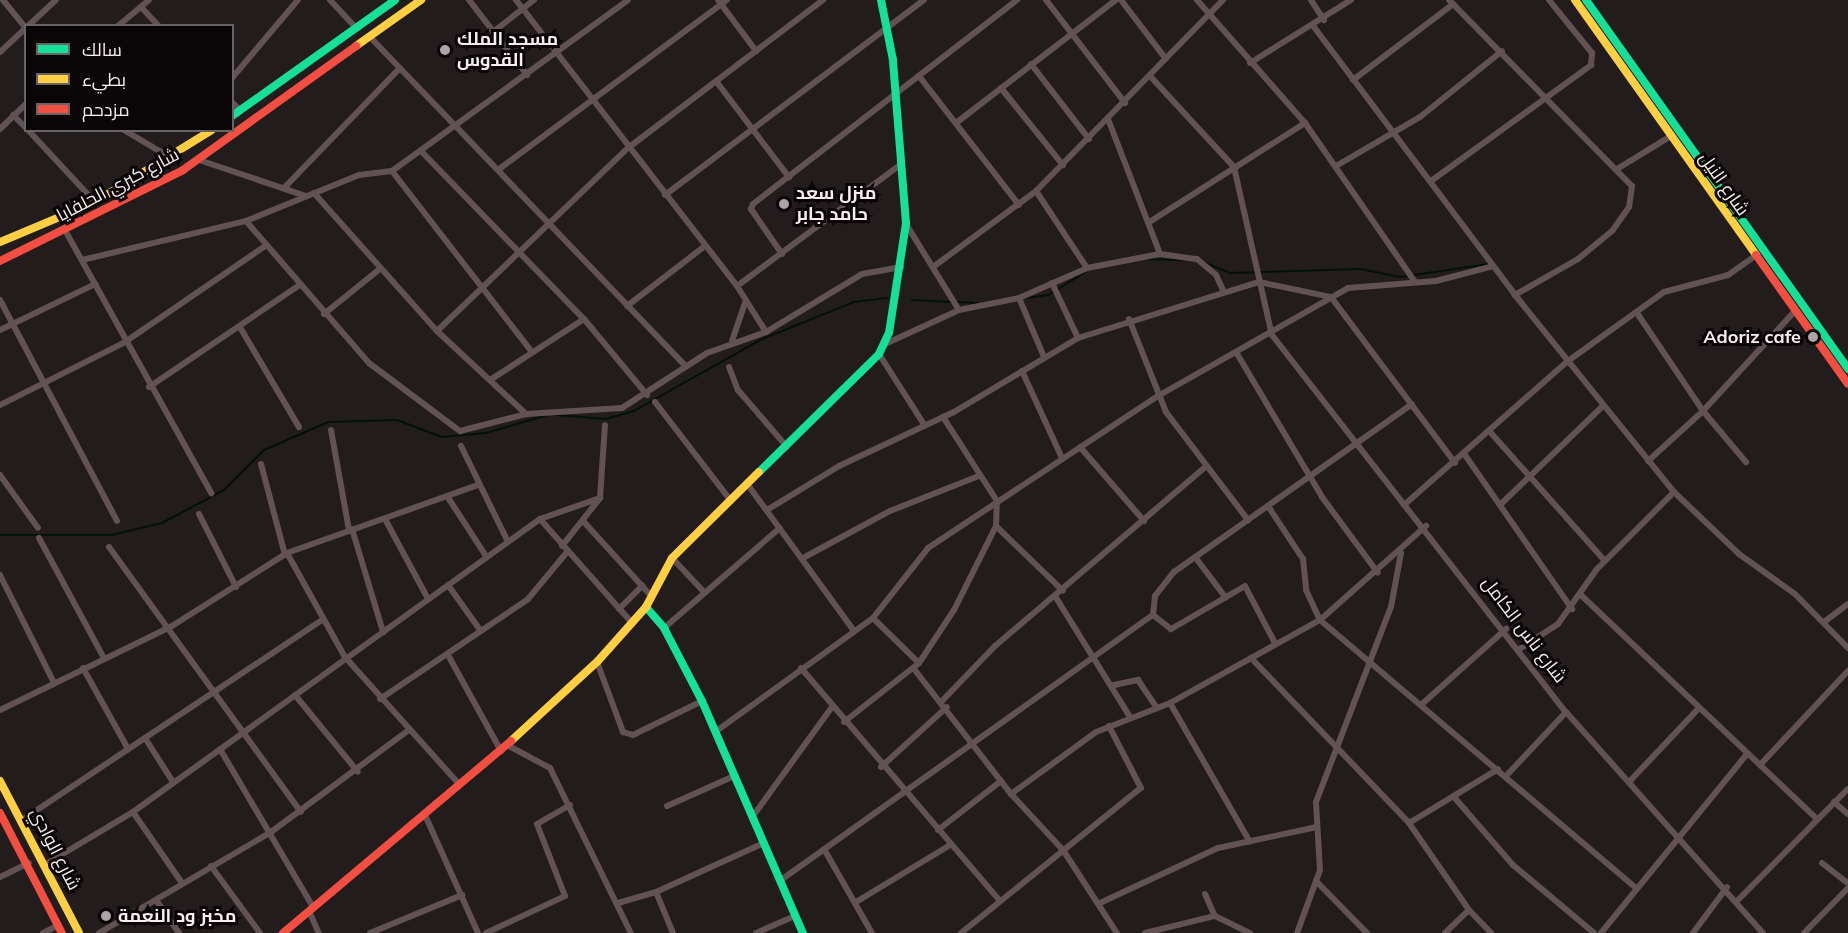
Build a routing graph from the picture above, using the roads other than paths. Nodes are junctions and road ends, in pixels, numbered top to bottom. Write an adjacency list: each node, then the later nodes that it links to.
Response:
1 (3, 0): 37 (street)
2 (56, 0): 34 (street)
3 (149, 0): 29 (street)
4 (298, 0): 54 (street)
5 (330, 0): 40 (street)
6 (395, 0): 40 (main road)
7 (421, 0): 44 (main road, شارع كبري الحلفايا)
8 (469, 0): 42 (street)
9 (516, 0): 31 (street)
10 (534, 0): 31 (street)
11 (628, 0): 48 (street)
12 (810, 0): 30 (street)
13 (823, 0): 30 (street)
14 (881, 0): 38 (main road)
15 (924, 0): 38 (street)
16 (1017, 0): 55 (street)
17 (1046, 0): 43 (street)
18 (1116, 0): 43 (street)
19 (1121, 0): 49 (street)
20 (1197, 0): 32 (street)
21 (1223, 0): 32 (street)
22 (1311, 0): 33 (street)
23 (1351, 0): 33 (street)
24 (1549, 0): 61 (street)
25 (1575, 0): 78 (main road, شارع النيل)
26 (1586, 0): 159 (main road, شارع النيل)
27 (722, 1): 45 (street); 62 (street)
28 (1451, 2): 46 (street); 57 (street)
29 (141, 7): 35 (street); 36 (street)
30 (815, 7): 45 (street)
31 (522, 9): 42 (street); 48 (street)
32 (1207, 13): 49 (street); 50 (street)
33 (1324, 20): 39 (street)
34 (29, 24)
35 (120, 24)
36 (157, 24)
37 (24, 25)
38 (889, 27): 60 (main road); 73 (street)
39 (1314, 27): 50 (street); 57 (street)
40 (356, 28): 65 (main road)
41 (24, 29): 47 (street)
42 (493, 32): 53 (street)
43 (1071, 33): 51 (street); 63 (street)
44 (371, 38): 52 (street); 83 (main road, شارع كبري الحلفايا)
45 (756, 51): 58 (street)
46 (1502, 51): 61 (street); 77 (street)
47 (0, 52)
48 (555, 55): 53 (street); 62 (street)
49 (1166, 59): 56 (street)
50 (1250, 63): 69 (street)
51 (1031, 64): 59 (street); 79 (street)
52 (400, 68): 72 (street); 94 (street)
53 (527, 75): 72 (street)
54 (234, 76)
55 (919, 76): 60 (street); 68 (street)
56 (1150, 76): 63 (street); 87 (street)
57 (1353, 80): 77 (street)
58 (716, 81): 73 (street); 80 (street)
59 (1001, 87): 68 (street); 85 (street)
60 (895, 96): 84 (main road); 91 (street)
61 (1551, 98): 89 (street); 92 (street)
62 (592, 101): 80 (street); 88 (street)
63 (1125, 103): 67 (street)
64 (24, 106): 66 (street)
65 (236, 113)
66 (13, 115): 70 (street); 71 (street)
67 (1108, 119): 79 (street); 103 (street)
68 (956, 123): 101 (street)
69 (1305, 123): 86 (street); 87 (street)
70 (24, 126)
71 (0, 129)
72 (456, 129): 81 (street); 88 (street)
73 (752, 129): 91 (street); 97 (street)
74 (30, 132): 100 (street)
75 (127, 132): 82 (street)
76 (209, 132): 82 (main road)
77 (1392, 133): 86 (street); 92 (street)
78 (1671, 136): 89 (street); 114 (main road, شارع النيل)
79 (1089, 138): 85 (street)
80 (628, 148): 97 (street); 105 (street)
81 (421, 151): 90 (street); 111 (street)
82 (172, 158): 93 (main road)
83 (199, 160): 94 (street); 99 (main road, شارع كبري الحلفايا)
84 (901, 164): 106 (main road); 112 (street)
85 (1063, 165): 95 (street)
86 (1336, 166): 123 (street)
87 (1234, 167): 103 (street); 122 (street)
88 (498, 170): 105 (street)
89 (1617, 170): 130 (street)
90 (392, 171): 96 (street); 126 (street)
91 (789, 177): 112 (street)
92 (1431, 181): 119 (street)
93 (130, 183): 99 (main road); 100 (main road)
94 (285, 187): 98 (street)
95 (1036, 191): 101 (street); 121 (street)
96 (314, 193): 98 (street); 120 (street)
97 (665, 195): 110 (street)
98 (306, 196): 104 (street)
99 (137, 197): 102 (main road, شارع كبري الحلفايا)
100 (98, 200): 102 (main road); 108 (main road)
101 (1019, 205): 118 (street)
102 (107, 213): 107 (main road, شارع كبري الحلفايا)
103 (1151, 221): 113 (street)
104 (246, 222): 109 (street); 115 (street)
105 (548, 222): 111 (street); 135 (street)
106 (906, 223): 117 (main road); 118 (street)
107 (66, 231): 115 (street); 116 (main road, شارع كبري الحلفايا)
108 (0, 242)
109 (265, 246): 127 (street); 150 (street)
110 (705, 246): 128 (street); 135 (street)
111 (520, 250): 126 (street); 140 (street)
112 (782, 254): 128 (street)
113 (1160, 254): 121 (street); 129 (street)
114 (1755, 256): 137 (main road, شارع النيل); 138 (street)
115 (82, 260): 125 (street)
116 (0, 261)
117 (902, 267): 146 (street); 151 (main road)
118 (933, 267): 136 (street)
119 (1493, 267): 123 (street); 130 (street)
120 (381, 268): 139 (street); 145 (street)
121 (1087, 268): 124 (street)
122 (1259, 282): 129 (street); 131 (street); 147 (street)
123 (1415, 282): 131 (street)
124 (1052, 283): 132 (street); 148 (street)
125 (95, 284): 142 (street); 150 (street)
126 (484, 285): 145 (street); 152 (street)
127 (298, 286): 139 (street); 143 (street)
128 (737, 286): 134 (street)
129 (1224, 292): 141 (street)
130 (1515, 296): 156 (street)
131 (1331, 297): 147 (street); 168 (street)
132 (1019, 298): 136 (street); 155 (street)
133 (0, 300): 142 (street)
134 (746, 300): 146 (street); 149 (street)
135 (627, 306): 157 (street)
136 (959, 310): 151 (street)
137 (1795, 311): 163 (main road, شارع النيل); 171 (street)
138 (1637, 314): 156 (street); 171 (street)
139 (324, 315): 172 (street)
140 (584, 319): 152 (street); 165 (street)
141 (1130, 319): 148 (street); 166 (street)
142 (12, 324): 144 (street); 162 (street)
143 (241, 329): 164 (street); 176 (street)
144 (0, 330)
145 (438, 331): 161 (street)
146 (766, 332): 149 (street)
147 (1272, 335): 153 (street); 179 (street, شارع ناس الكامل)
148 (1078, 338): 155 (street)
149 (732, 341): 157 (street)
150 (125, 342): 162 (street); 164 (street)
151 (885, 344): 154 (main road)
152 (532, 352): 161 (street)
153 (1236, 352): 166 (street); 192 (street)
154 (879, 354): 175 (street); 182 (main road)
155 (1044, 357): 160 (street)
156 (1568, 361): 170 (street); 178 (street)
157 (686, 366): 165 (street)
158 (729, 367): 182 (street)
159 (1848, 369)
160 (1022, 371): 173 (street); 184 (street)
161 (490, 380): 172 (street)
162 (44, 382): 169 (street); 210 (street)
163 (1848, 384)
164 (150, 387): 197 (street)
165 (647, 395): 172 (street)
166 (1158, 396): 181 (street); 189 (street)
167 (655, 402): 200 (street)
168 (1412, 404): 179 (street); 187 (street)
169 (0, 405)
170 (1603, 406): 185 (street); 193 (street)
171 (1703, 411): 185 (street); 186 (street)
172 (526, 414)
173 (943, 417): 175 (street); 191 (street)
174 (604, 425): 199 (street)
175 (925, 426): 205 (street)
176 (298, 427)
177 (331, 430): 217 (street)
178 (1491, 433): 183 (street); 193 (street)
179 (1356, 445): 192 (street); 203 (street, شارع ناس الكامل)
180 (461, 446): 195 (street)
181 (1080, 447): 184 (street); 211 (street)
182 (787, 448): 194 (main road)
183 (1466, 455): 187 (street); 202 (street)
184 (1062, 458): 201 (street)
185 (1648, 461): 196 (street)
186 (1746, 462)
187 (1455, 463): 203 (street)
188 (261, 464): 223 (street)
189 (1204, 468): 209 (street); 211 (street)
190 (0, 475): 215 (street)
191 (979, 476): 201 (street); 227 (street)
192 (1310, 476): 204 (street); 229 (street)
193 (1529, 477): 202 (street); 228 (street)
194 (748, 484): 200 (main road); 205 (street)
195 (478, 485): 198 (street); 219 (street)
196 (1674, 492): 228 (street); 249 (street)
197 (211, 493)
198 (447, 496): 207 (street); 224 (street)
199 (600, 498): 208 (street); 212 (street)
200 (731, 501): 226 (main road)
201 (997, 501): 213 (street); 246 (street)
202 (1501, 504): 244 (street)
203 (1404, 505): 214 (street, شارع ناس الكامل)
204 (1268, 506): 209 (street); 248 (street)
205 (767, 510): 216 (street)
206 (199, 514): 233 (street)
207 (385, 519): 217 (street); 240 (street)
208 (540, 519): 219 (street); 221 (street)
209 (1248, 520): 225 (street)
210 (117, 521)
211 (1144, 521): 234 (street)
212 (584, 522): 221 (street); 232 (street)
213 (996, 526): 234 (street); 266 (street)
214 (1426, 526): 222 (street); 253 (street, شارع ناس الكامل)
215 (38, 528)
216 (780, 528): 227 (street); 235 (street)
217 (350, 530): 223 (street); 256 (street)
218 (39, 538): 263 (street)
219 (507, 540): 224 (street)
220 (109, 547): 251 (street)
221 (565, 549): 243 (street); 254 (street)
222 (1401, 552): 229 (street); 267 (street)
223 (286, 554): 233 (street); 247 (street)
224 (486, 556): 231 (street)
225 (1196, 557): 239 (street); 245 (street)
226 (672, 558): 235 (street); 236 (main road)
227 (803, 558): 255 (street)
228 (1605, 561): 238 (street)
229 (1378, 573): 248 (street)
230 (0, 575): 272 (street)
231 (448, 585): 240 (street); 254 (street)
232 (642, 586): 236 (street); 243 (street)
233 (236, 587): 251 (street)
234 (1063, 591): 237 (street)
235 (704, 592): 252 (street)
236 (651, 596): 242 (main road)
237 (1056, 596): 262 (street); 279 (street)
238 (1582, 596): 244 (street); 283 (street)
239 (1226, 598): 245 (street); 257 (street)
240 (428, 600): 256 (street)
241 (1848, 604): 249 (street)
242 (646, 607): 250 (main road); 252 (main road)
243 (619, 609): 250 (street)
244 (1572, 609): 258 (street)
245 (1154, 615): 262 (street)
246 (873, 618): 255 (street); 266 (street)
247 (322, 620): 261 (street); 274 (street)
248 (1320, 620): 257 (street); 267 (street)
249 (1824, 622): 259 (street)
250 (632, 623): 265 (main road)
251 (172, 626): 263 (street); 274 (street)
252 (664, 628): 277 (main road)
253 (1506, 629): 258 (street, شارع ناس الكامل); 280 (street)
254 (480, 630): 260 (street)
255 (854, 631): 269 (street)
256 (383, 632): 261 (street)
257 (1275, 644): 264 (street)
258 (1521, 648): 285 (street, شارع ناس الكامل)
259 (1848, 648)
260 (448, 655): 276 (street); 294 (street)
261 (345, 657): 275 (street); 276 (street)
262 (1095, 657): 273 (street); 293 (street)
263 (104, 658): 268 (street)
264 (1251, 658): 278 (street); 297 (street)
265 (597, 663): 277 (street); 294 (main road)
266 (920, 663): 270 (street)
267 (1372, 664): 280 (street); 297 (street)
268 (83, 668): 272 (street); 295 (street)
269 (801, 668): 281 (street); 290 (street)
270 (914, 669): 279 (street); 287 (street)
271 (1848, 671): 299 (street)
272 (54, 683): 284 (street)
273 (1114, 685): 282 (street); 286 (street)
274 (216, 692): 291 (street); 292 (street)
275 (295, 695): 291 (street); 302 (street)
276 (380, 699): 289 (street)
277 (702, 701): 290 (main road)
278 (1170, 703): 282 (street); 330 (street)
279 (945, 704): 293 (street); 300 (street)
280 (1422, 704): 301 (street)
281 (832, 707): 287 (street); 322 (street)
282 (1157, 708): 286 (street)
283 (1699, 708): 298 (street); 308 (street)
284 (0, 710)
285 (1566, 712): 304 (street); 308 (street, شارع ناس الكامل)
286 (1130, 717): 288 (street)
287 (844, 722): 300 (street)
288 (1109, 726): 312 (street); 334 (street)
289 (409, 730): 302 (street); 309 (street)
290 (716, 732): 303 (main road)
291 (245, 734): 296 (street); 318 (street)
292 (145, 738): 295 (street); 306 (street)
293 (974, 740): 307 (street); 311 (street)
294 (504, 748): 309 (main road); 315 (street)
295 (128, 749): 324 (street)
296 (220, 749): 306 (street); 328 (street)
297 (1337, 751): 325 (street); 326 (street)
298 (1748, 753): 299 (street); 329 (street)
299 (1760, 765): 323 (street)
300 (881, 767): 311 (street)
301 (1498, 770): 304 (street); 313 (street)
302 (358, 772): 318 (street)
303 (734, 776): 316 (street); 322 (main road)
304 (1506, 776): 344 (street)
305 (0, 782): 324 (main road, شارع الوادي)
306 (173, 782): 317 (street)
307 (1001, 782): 312 (street); 327 (street)
308 (1629, 782): 329 (street, شارع ناس الكامل)
309 (460, 785): 321 (main road)
310 (1848, 789): 314 (street)
311 (901, 790): 327 (street); 333 (street)
312 (1011, 794): 334 (street)
313 (1454, 797): 325 (street); 385 (street)
314 (1834, 802): 320 (street); 323 (street)
315 (570, 806): 354 (street); 371 (street)
316 (667, 806)
317 (133, 812): 337 (street); 342 (street)
318 (301, 812): 328 (street)
319 (0, 813): 335 (main road, شارع الوادي)
320 (1848, 814)
321 (425, 815): 349 (street); 356 (main road)
322 (753, 816): 331 (main road)
323 (1816, 818): 352 (street)
324 (22, 820): 337 (main road, شارع الوادي)
325 (1409, 823): 357 (street)
326 (1317, 827): 330 (street); 341 (street)
327 (938, 830): 332 (street)
328 (271, 832): 338 (street); 356 (street)
329 (1678, 836): 344 (street); 345 (street, شارع ناس الكامل)
330 (1250, 842): 355 (street)
331 (764, 843): 340 (main road); 347 (street)
332 (950, 844): 350 (street); 353 (street)
333 (824, 849): 340 (street); 353 (street)
334 (1063, 850): 350 (street); 355 (street)
335 (29, 863): 339 (street); 360 (main road, شارع الوادي)
336 (1822, 863): 343 (street)
337 (46, 864): 363 (main road, شارع الوادي)
338 (211, 866): 342 (street); 366 (street)
339 (0, 877)
340 (781, 880): 358 (main road)
341 (1316, 881): 381 (street); 382 (street)
342 (182, 883): 351 (street)
343 (1848, 883)
344 (1635, 885): 386 (street)
345 (1727, 887): 352 (street, شارع ناس الكامل); 387 (street)
346 (1848, 888): 389 (street)
347 (656, 892): 354 (street); 373 (street)
348 (1205, 894): 359 (street)
349 (462, 895): 369 (street); 370 (street)
350 (998, 899): 377 (street)
351 (156, 900): 364 (street); 365 (street)
352 (1738, 900): 388 (street, شارع ناس الكامل)
353 (856, 902): 376 (street)
354 (618, 903): 372 (street)
355 (1100, 903): 378 (street)
356 (311, 909): 367 (main road); 368 (street)
357 (1469, 910): 383 (street); 384 (street)
358 (795, 916): 374 (street); 375 (main road)
359 (1215, 916): 361 (street); 380 (street)
360 (61, 929): 362 (street)
361 (1155, 932): 379 (street)
362 (43, 933)
363 (79, 933)
364 (99, 933)
365 (179, 933)
366 (260, 933)
367 (283, 933)
368 (319, 933)
369 (370, 933)
370 (478, 933)
371 (486, 933)
372 (631, 933)
373 (673, 933)
374 (756, 933)
375 (803, 933)
376 (872, 933)
377 (961, 933)
378 (1117, 933)
379 (1145, 933)
380 (1250, 933)
381 (1297, 933)
382 (1367, 933)
383 (1445, 933)
384 (1491, 933)
385 (1594, 933)
386 (1600, 933)
387 (1693, 933)
388 (1763, 933)
389 (1804, 933)

